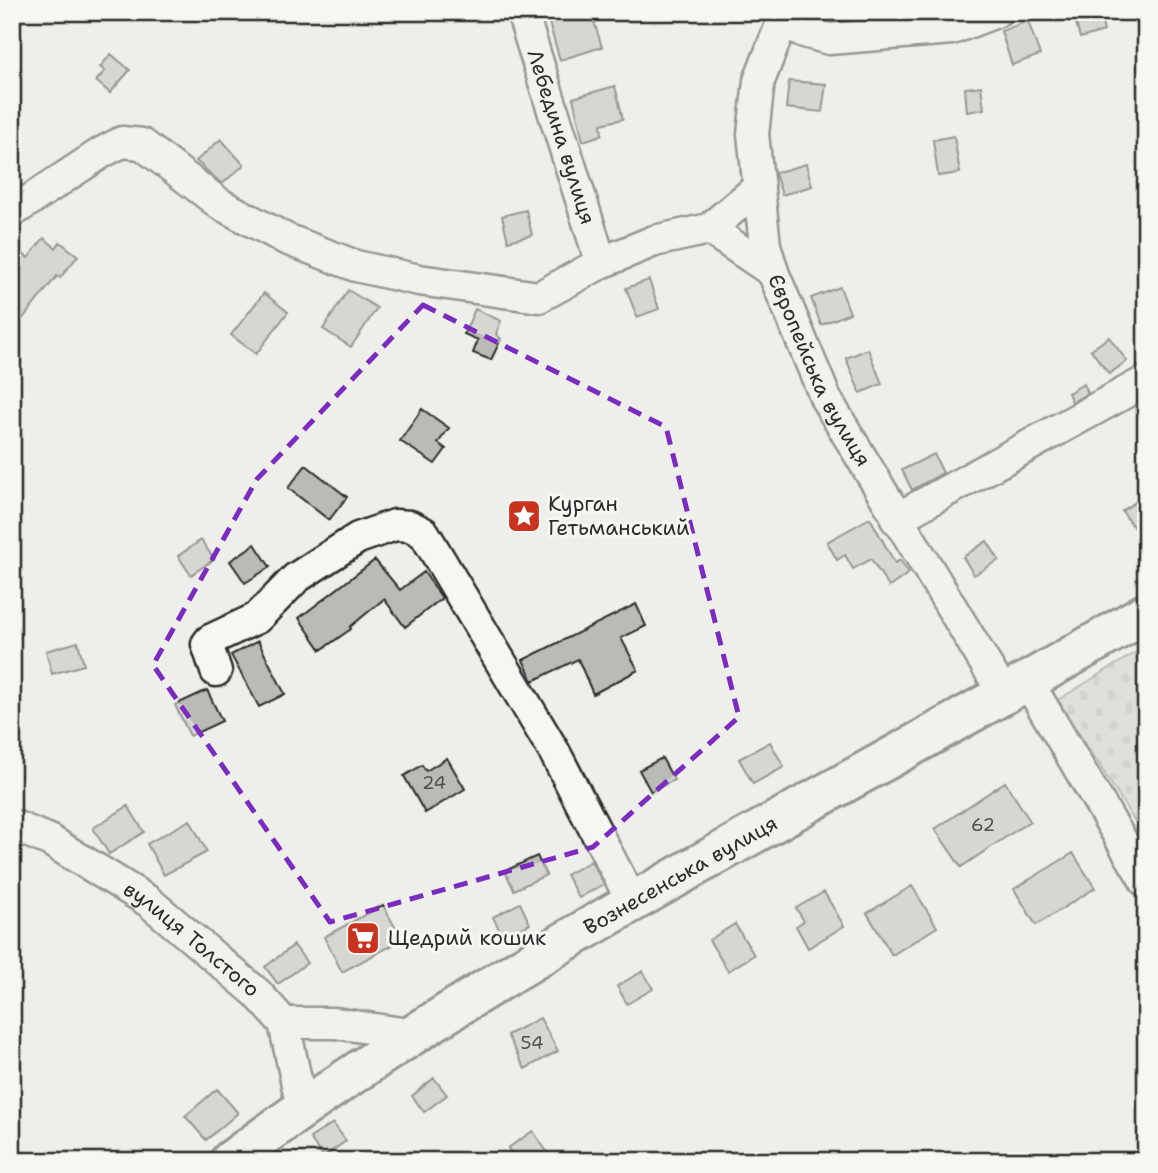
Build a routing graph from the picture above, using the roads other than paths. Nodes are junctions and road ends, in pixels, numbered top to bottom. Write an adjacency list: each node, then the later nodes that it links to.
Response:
1 (522, 12): 7 (street, Лебедина вулиця)
2 (996, 12): 3 (street)
3 (785, 16): 4 (street, Європейська вулиця)
4 (759, 187): 6 (street); 8 (street, Європейська вулиця)
5 (12, 212): 7 (street)
6 (709, 229): 7 (street); 8 (street)
7 (601, 263)
8 (773, 272): 10 (street, Європейська вулиця)
9 (1146, 381): 10 (street)
10 (896, 519): 13 (street, Європейська вулиця)
11 (1146, 613): 13 (main road, Вознесенська вулиця)
12 (216, 671): 16 (street)
13 (1017, 689): 15 (street, Європейська вулиця); 16 (main road, Вознесенська вулиця)
14 (12, 825): 17 (street, вулиця Толстого)
15 (1146, 882)
16 (633, 903): 18 (main road, Вознесенська вулиця)
17 (284, 1023): 18 (street); 19 (street)
18 (415, 1035): 19 (main road, Вознесенська вулиця)
19 (302, 1108): 20 (main road, Вознесенська вулиця)
20 (230, 1161)

